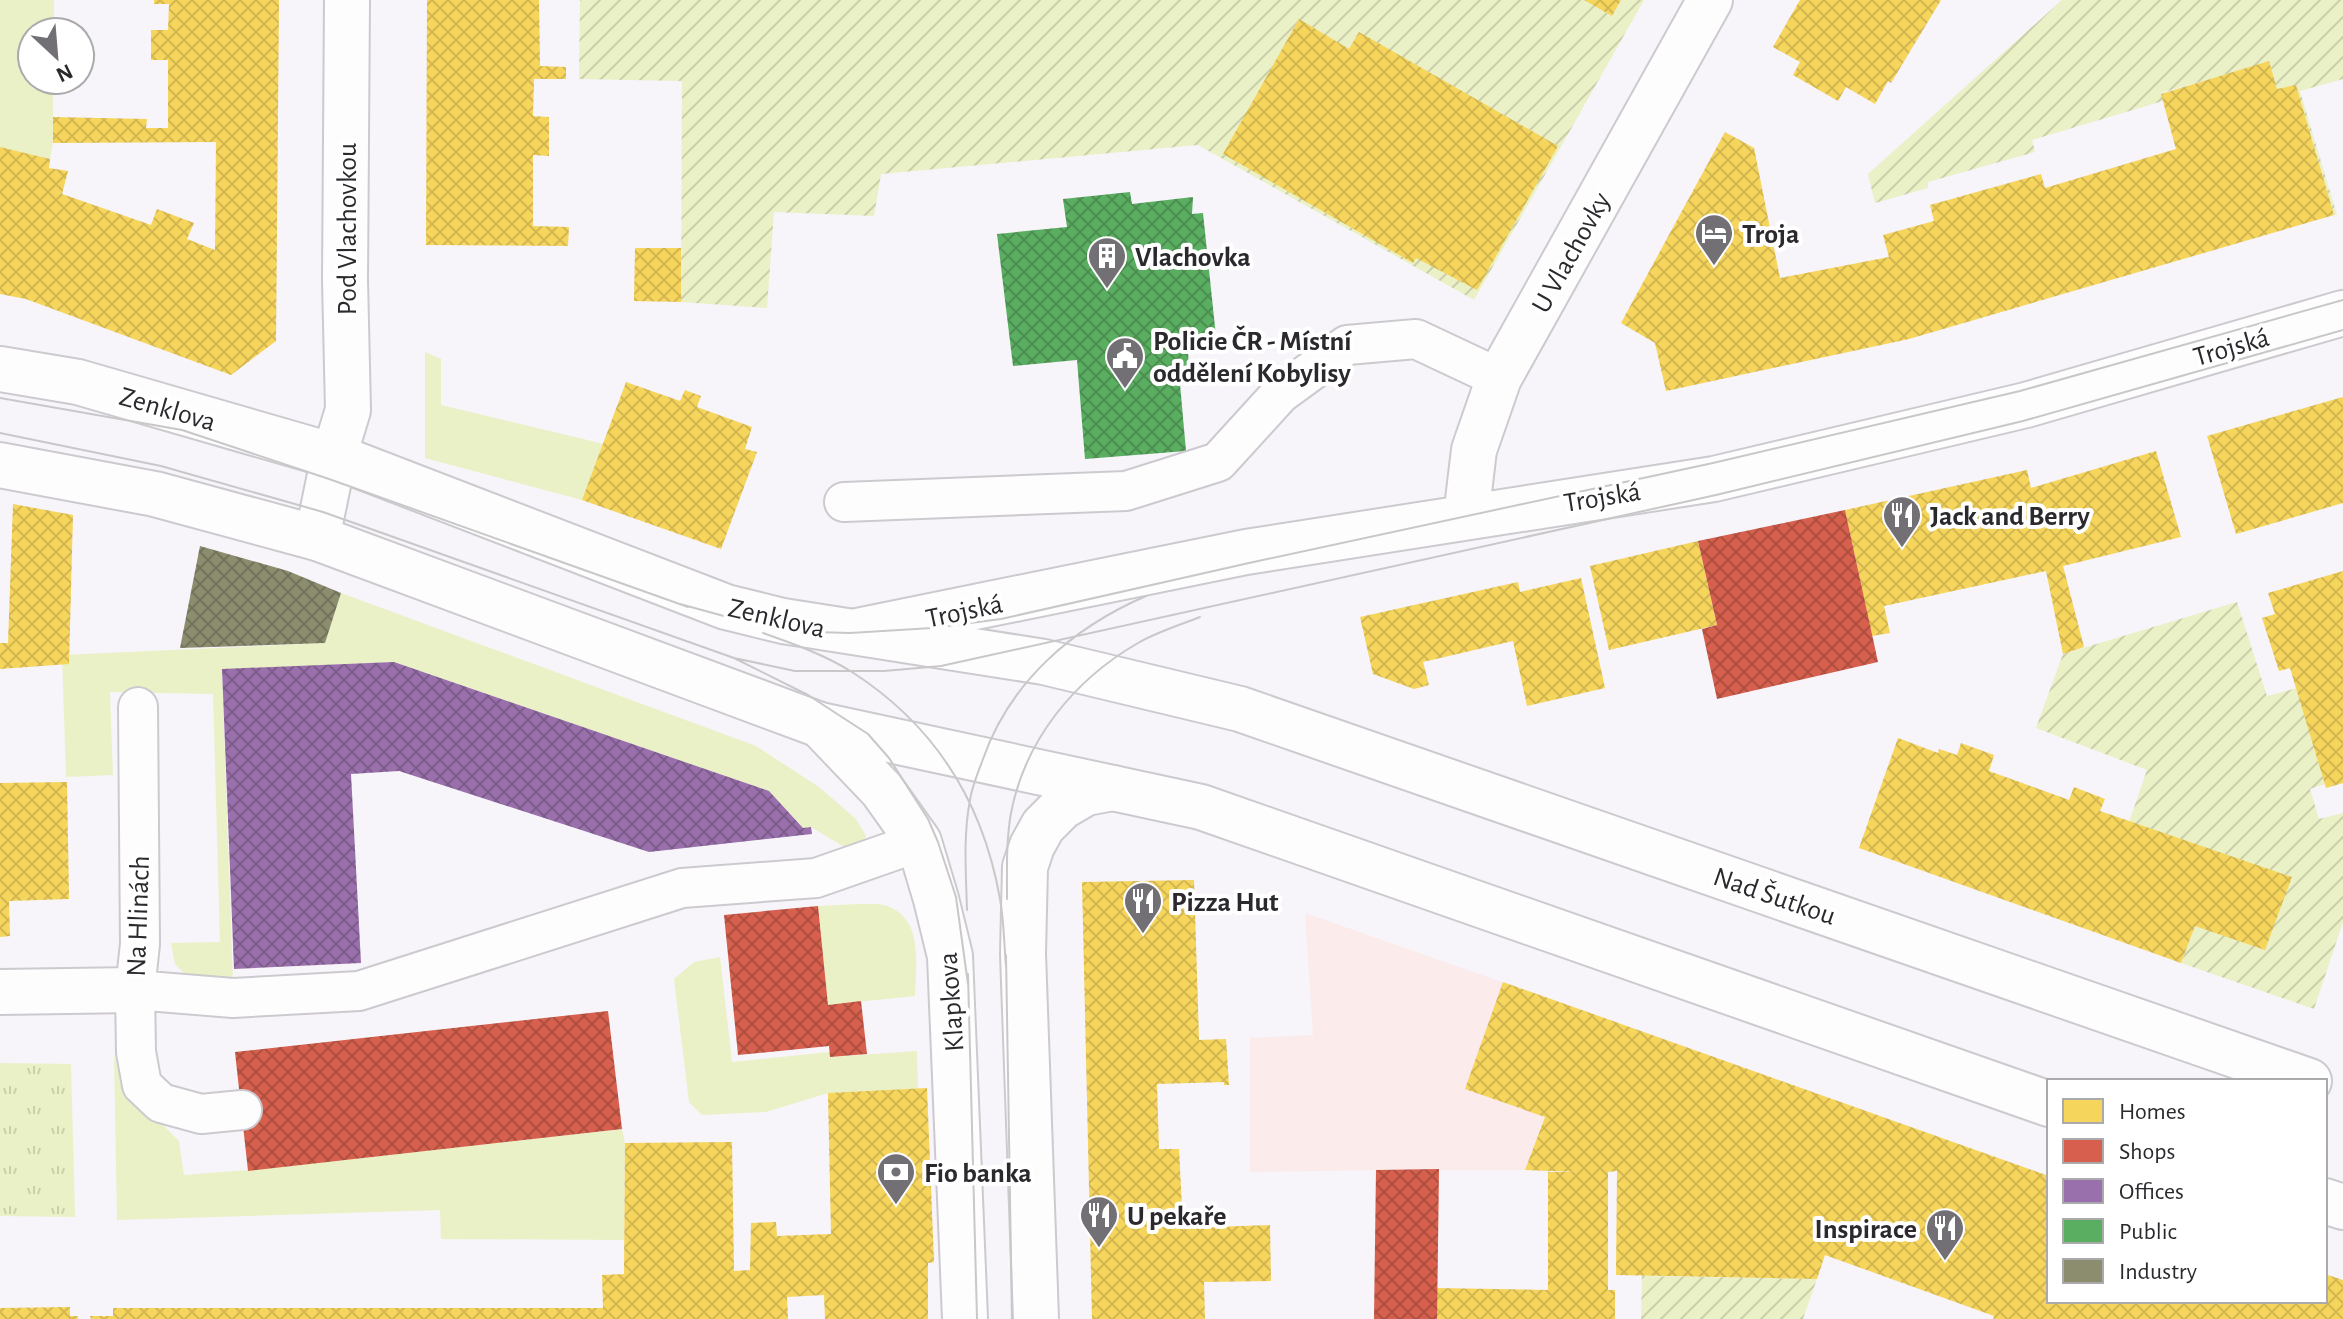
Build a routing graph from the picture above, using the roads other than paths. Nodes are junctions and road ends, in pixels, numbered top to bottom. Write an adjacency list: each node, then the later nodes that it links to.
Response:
1 (347, 0): 6 (main road, Pod Vlachovkou)
2 (1710, 0): 5 (main road, U Vlachovky)
3 (2343, 313): 9 (main road, Trojská)
4 (0, 369): 6 (main road, Zenklova)
5 (1499, 378): 8 (lane); 9 (main road, U Vlachovky)
6 (334, 456): 10 (main road); 11 (main road, Zenklova)
7 (0, 465): 10 (main road)
8 (844, 502)
9 (1466, 517): 11 (main road, Trojská)
10 (317, 538): 14 (main road)
11 (850, 633): 13 (main road, Zenklova)
12 (138, 707): 17 (lane, Na Hlinách)
13 (1240, 709): 19 (main road, Nad Šutkou)
14 (820, 725): 15 (main road); 16 (main road, Klapkova)
15 (1113, 788): 20 (main road); 23 (main road)
16 (919, 842): 17 (lane); 22 (main road, Klapkova)
17 (135, 990): 18 (main road, Na Hlinách); 21 (lane)
18 (0, 992)
19 (2303, 1079)
20 (2047, 1103)
21 (242, 1110)
22 (965, 1319)
23 (1036, 1319)

